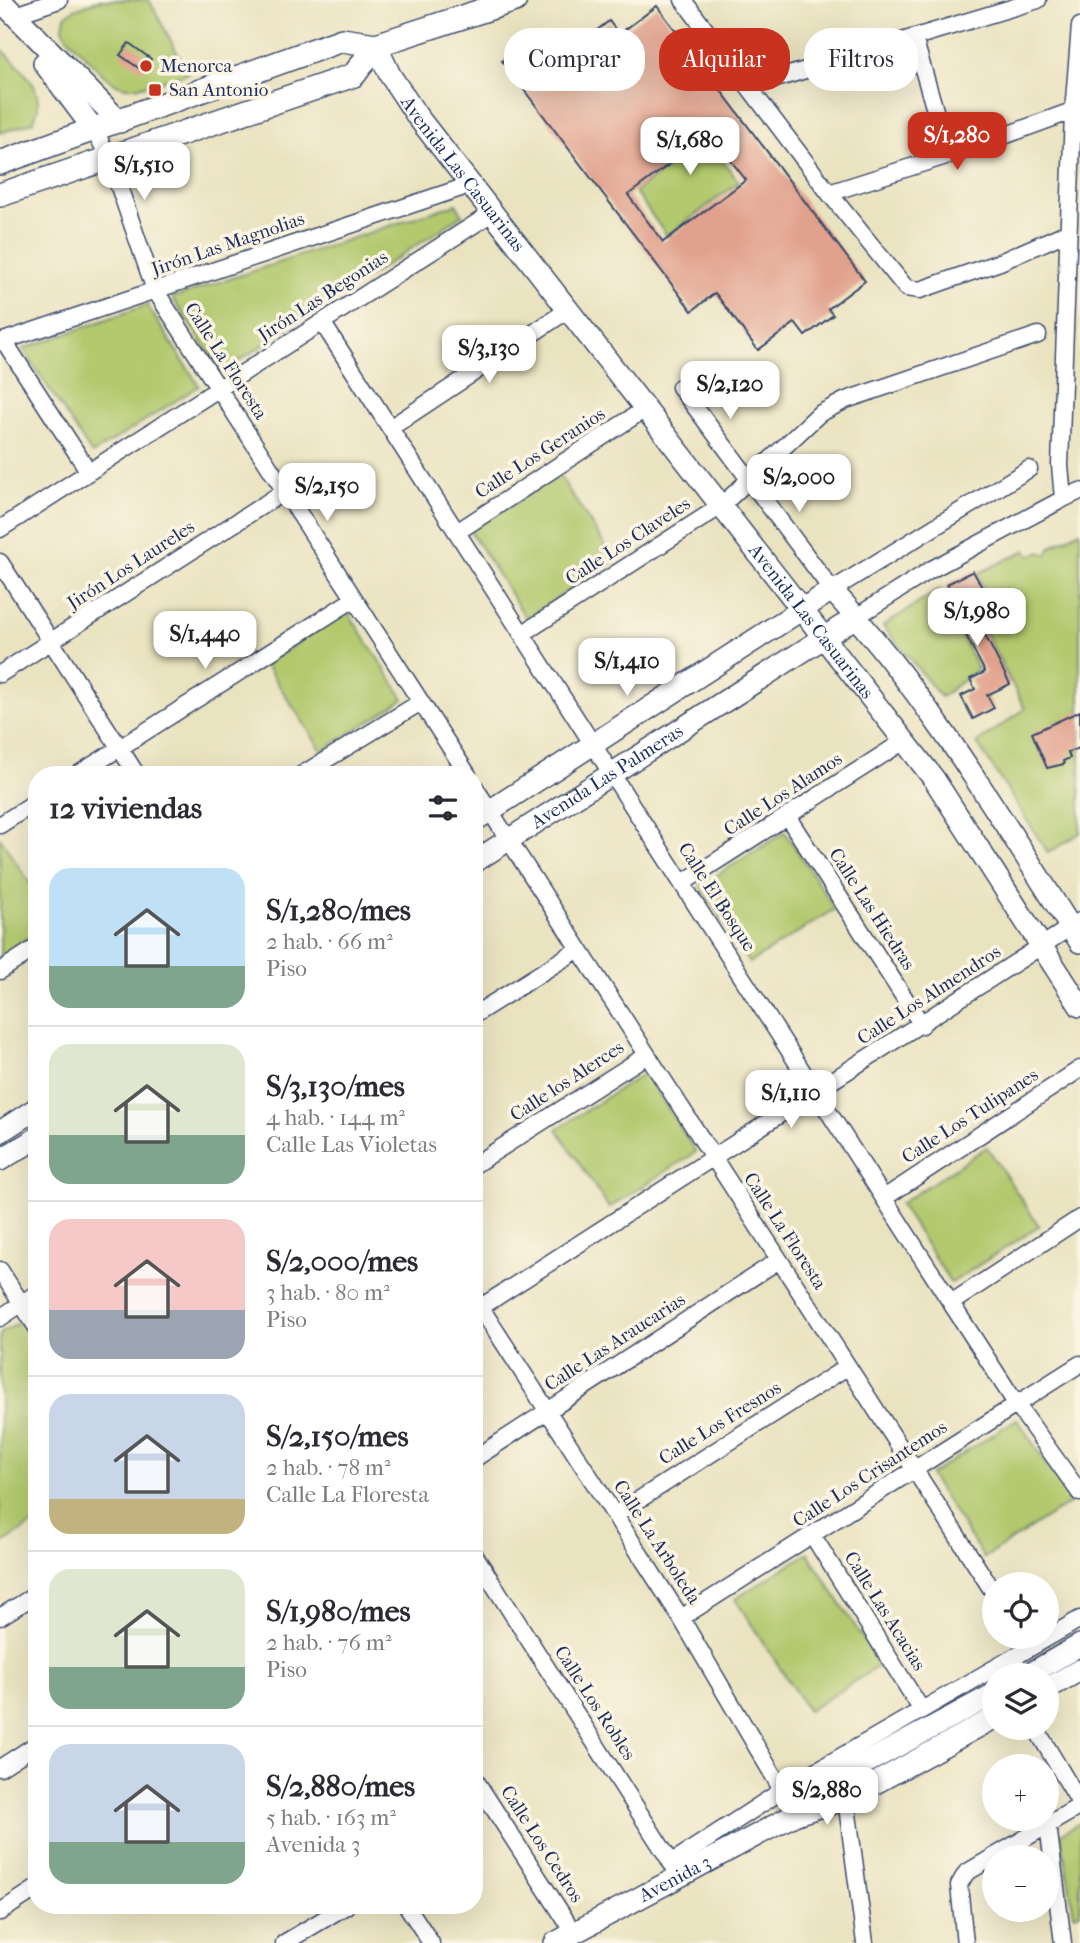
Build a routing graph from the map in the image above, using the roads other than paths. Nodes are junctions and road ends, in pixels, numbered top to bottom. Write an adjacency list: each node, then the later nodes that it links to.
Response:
1 (59, 0): 5 (street)
2 (512, 0): 9 (main road)
3 (683, 0): 7 (street)
4 (1038, 0): 8 (street)
5 (5, 9): 13 (street); 14 (street)
6 (1080, 26): 12 (street)
7 (704, 28)
8 (918, 37)
9 (376, 45): 13 (main road); 16 (main road); 18 (street, Avenida Las Casuarinas)
10 (918, 52): 15 (street)
11 (752, 91): 19 (street)
12 (1076, 111): 15 (street); 22 (street)
13 (120, 122): 14 (main road)
14 (95, 131): 16 (street, Calle La Floresta); 17 (main road)
15 (948, 155): 19 (street)
16 (109, 158): 20 (main road); 23 (street, Calle La Floresta)
17 (0, 163)
18 (470, 185): 21 (street, Avenida Las Casuarinas); 23 (street, Jirón Las Magnolias)
19 (829, 193): 22 (street)
20 (0, 195)
21 (492, 213): 24 (street, Avenida Las Casuarinas); 25 (street, Jirón Las Begonias)
22 (1068, 232): 29 (street)
23 (155, 290): 27 (street, Jirón Las Magnolias); 31 (street, Calle La Floresta)
24 (568, 310): 32 (street, Avenida Las Casuarinas); 33 (street)
25 (322, 322): 31 (street, Jirón Las Begonias); 33 (street, Calle El Bosque)
26 (1038, 335): 36 (street, Calle Los Claveles)
27 (2, 342): 35 (street)
28 (1080, 355): 29 (street)
29 (1064, 360): 39 (street)
30 (680, 387): 36 (street, Avenida Las Casuarinas)
31 (219, 388): 35 (street, Jirón Las Begonias); 37 (street, Calle La Floresta)
32 (645, 409): 40 (street, Avenida Las Casuarinas); 42 (street, Calle Los Geranios)
33 (390, 428): 42 (street, Calle El Bosque)
34 (1029, 469): 44 (street, Avenida Las Palmeras)
35 (89, 472): 41 (street, Jirón Las Begonias)
36 (750, 477): 40 (street, Calle Los Claveles); 44 (street, Avenida Las Casuarinas)
37 (285, 491): 45 (street, Calle La Floresta); 50 (street, Jirón Los Laureles)
38 (1080, 491): 39 (street, Avenida Las Palmeras)
39 (1063, 499): 47 (street, Avenida Las Palmeras)
40 (721, 506): 46 (street, Avenida Las Casuarinas); 48 (street, Calle Los Claveles)
41 (0, 529)
42 (457, 532): 48 (street, Calle El Bosque)
43 (0, 562): 50 (street)
44 (832, 590): 46 (street, Avenida Las Palmeras); 47 (street, Avenida Las Casuarinas)
45 (354, 599): 52 (street, Calle La Floresta); 55 (street)
46 (802, 610): 49 (street, Avenida Las Casuarinas); 54 (street, Avenida Las Palmeras)
47 (856, 617): 49 (street, Avenida Las Palmeras); 69 (street, Avenida Las Casuarinas)
48 (522, 634): 54 (street, Calle El Bosque)
49 (824, 638): 53 (street, Avenida Las Casuarinas); 60 (street, Avenida Las Palmeras)
50 (51, 642): 51 (street, Jirón Los Laureles); 55 (street)
51 (0, 674)
52 (421, 702): 58 (street); 59 (street, Calle La Floresta)
53 (904, 741): 63 (street, Calle Los Alamos); 70 (street, Avenida Las Casuarinas)
54 (593, 744): 60 (street, Calle El Bosque); 62 (street, Avenida Las Palmeras)
55 (120, 748): 56 (street); 57 (street)
56 (91, 766)
57 (131, 766)
58 (316, 766)
59 (462, 766)
60 (612, 774): 66 (street, Avenida Las Palmeras); 68 (street, Calle El Bosque)
61 (28, 807): 65 (street)
62 (483, 815)
63 (787, 816): 68 (street, Calle Los Alamos); 76 (street, Calle Las Hiedras)
64 (483, 817): 66 (street, Calle La Floresta)
65 (0, 825)
66 (509, 840): 67 (street, Avenida Las Palmeras); 71 (street, Calle La Floresta)
67 (483, 856)
68 (684, 882): 79 (street, Calle El Bosque)
69 (1077, 930): 70 (street, Calle Los Almendros)
70 (1041, 946): 74 (street, Avenida Las Casuarinas); 76 (street, Calle Los Almendros)
71 (579, 949): 75 (street); 77 (street, Calle La Floresta)
72 (28, 953): 73 (street)
73 (0, 971)
74 (1080, 1006)
75 (483, 1009)
76 (922, 1025): 79 (street, Calle Los Almendros)
77 (647, 1055): 83 (street, Calle La Floresta); 84 (street, Calle los Alerces)
78 (1080, 1069): 86 (street, Calle Los Tulipanes)
79 (816, 1093): 83 (street, Calle Los Almendros); 86 (street, Calle El Bosque)
80 (28, 1114): 81 (street)
81 (0, 1132)
82 (28, 1143): 85 (street)
83 (713, 1158): 88 (street, Calle La Floresta); 91 (street, Calle Los Almendros)
84 (483, 1159)
85 (0, 1160)
86 (884, 1198): 93 (street, Calle El Bosque)
87 (1080, 1218): 93 (street)
88 (779, 1260): 98 (street, Calle La Floresta); 100 (street, Calle Las Araucarias)
89 (0, 1270): 92 (street)
90 (28, 1299): 92 (street)
91 (483, 1299)
92 (21, 1303): 95 (street); 96 (street)
93 (951, 1303): 99 (street, Calle El Bosque)
94 (483, 1310): 100 (street, Calle La Arboleda)
95 (28, 1314)
96 (0, 1318)
97 (1080, 1364): 99 (street, Calle Los Crisantemos)
98 (847, 1367): 102 (street, Calle La Floresta); 104 (street, Calle Los Fresnos)
99 (1017, 1405): 102 (street, Calle Los Crisantemos); 103 (street, Calle El Bosque)
100 (548, 1411): 101 (street, Calle Las Araucarias); 104 (street, Calle La Arboleda)
101 (483, 1453)
102 (914, 1471): 105 (street, Calle Los Crisantemos); 107 (street, Calle La Floresta)
103 (1080, 1493)
104 (615, 1515): 110 (street, Calle La Arboleda)
105 (813, 1536): 110 (street, Calle Los Crisantemos); 119 (street, Calle Las Acacias)
106 (483, 1568): 132 (street, Calle Los Robles)
107 (982, 1575)
108 (28, 1600): 109 (street)
109 (0, 1617)
110 (681, 1618): 124 (street, Calle La Arboleda)
111 (1080, 1619): 112 (street)
112 (1059, 1628)
113 (1080, 1645): 115 (street)
114 (1015, 1649): 119 (street)
115 (1049, 1663)
116 (1080, 1670): 117 (street)
117 (1059, 1682)
118 (982, 1701): 128 (street, Avenida 3)
119 (921, 1709): 124 (street)
120 (982, 1725): 126 (street, Avenida 3)
121 (1042, 1740): 127 (street)
122 (28, 1750): 123 (street)
123 (0, 1768)
124 (783, 1790): 128 (street, Calle La Arboleda); 132 (street)
125 (483, 1794): 137 (street, Calle Los Cedros)
126 (846, 1800): 128 (street, Avenida 3); 140 (street)
127 (1080, 1805): 129 (street)
128 (796, 1814): 132 (street, Avenida 3)
129 (1059, 1818)
130 (1038, 1831): 141 (street)
131 (1049, 1831): 142 (street)
132 (675, 1869): 137 (street, Avenida 3)
133 (28, 1894): 134 (street)
134 (0, 1912)
135 (333, 1914): 138 (street)
136 (412, 1914): 139 (street)
137 (565, 1938)
138 (284, 1943)
139 (431, 1943)
140 (865, 1943)
141 (965, 1943)
142 (1063, 1943)

